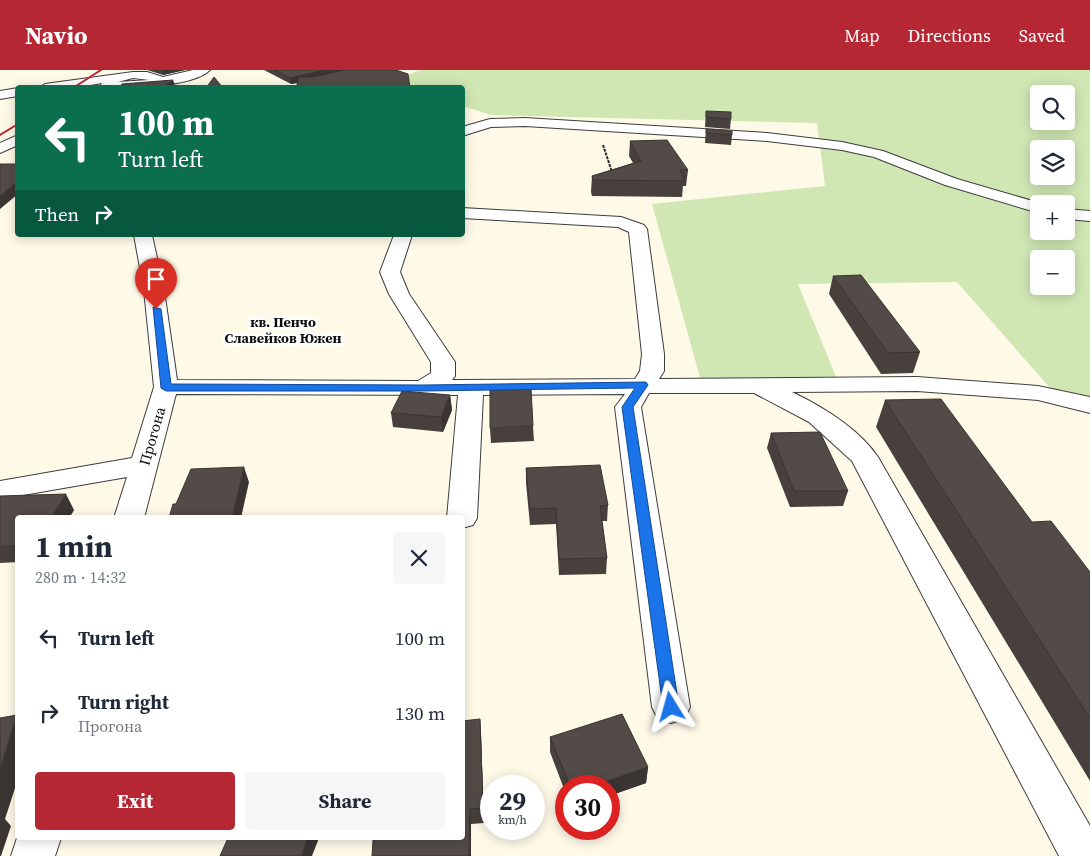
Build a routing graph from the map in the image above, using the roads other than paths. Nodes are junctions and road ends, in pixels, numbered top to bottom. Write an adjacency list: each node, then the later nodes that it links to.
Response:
1 (200, 70): 4 (street)
2 (204, 70): 4 (street)
3 (130, 72): 4 (street); 5 (street)
4 (151, 82): 5 (street)
5 (108, 83): 6 (street)
6 (83, 85)
7 (15, 92): 8 (street)
8 (0, 95)
9 (465, 131): 12 (street)
10 (15, 141): 11 (street)
11 (0, 149)
12 (1030, 205)
13 (465, 213): 18 (street)
14 (1075, 215): 15 (street)
15 (1090, 216)
16 (143, 237): 20 (street, Прогона)
17 (402, 237): 21 (street)
18 (642, 385): 19 (street); 22 (street); 28 (street)
19 (756, 386): 23 (street); 31 (street)
20 (166, 388): 21 (street); 24 (street, Прогона)
21 (423, 388): 22 (street)
22 (471, 388): 27 (street)
23 (1090, 405)
24 (144, 465): 25 (street); 26 (street, Прогона)
25 (0, 490)
26 (130, 515)
27 (462, 515)
28 (671, 707)
29 (37, 840): 30 (street)
30 (33, 856)
31 (1083, 856)

